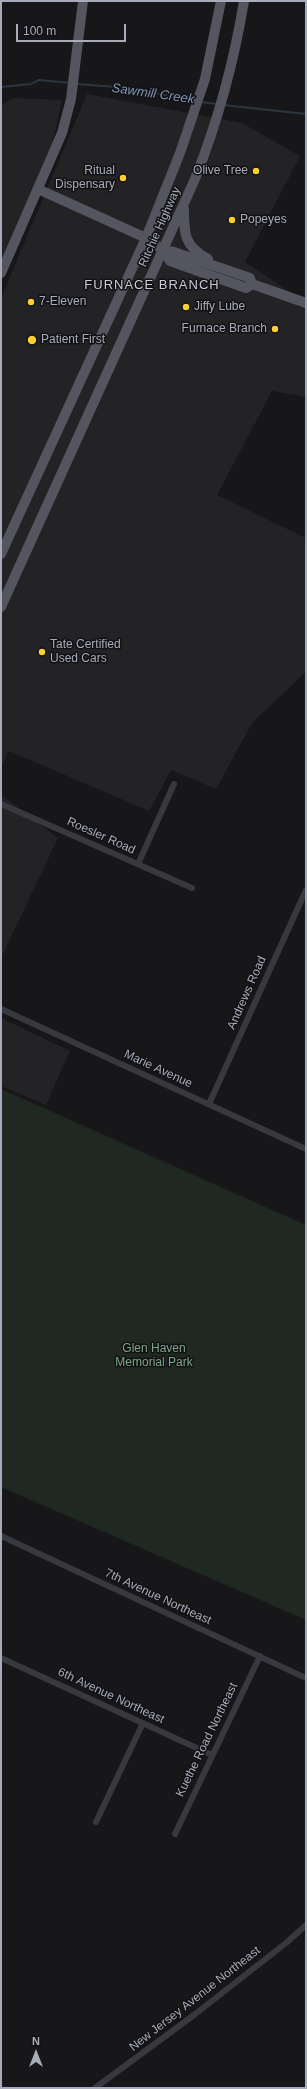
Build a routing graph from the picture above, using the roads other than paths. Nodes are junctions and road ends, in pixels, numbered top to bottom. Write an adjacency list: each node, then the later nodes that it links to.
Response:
1 (83, 1): 4 (main road)
2 (222, 1): 6 (main road, Ritchie Highway)
3 (244, 1): 5 (main road, Ritchie Highway)
4 (38, 189): 6 (main road); 9 (main road)
5 (184, 205): 7 (main road, Ritchie Highway); 8 (main road)
6 (146, 238): 7 (main road); 12 (main road, Ritchie Highway)
7 (164, 250): 8 (main road); 10 (main road); 13 (main road, Ritchie Highway)
8 (233, 272): 10 (main road)
9 (1, 273)
10 (252, 284): 11 (main road)
11 (306, 303)
12 (1, 554)
13 (1, 607)
14 (174, 784): 16 (street)
15 (1, 804): 16 (street, Roesler Road)
16 (138, 864): 17 (street, Roesler Road)
17 (192, 888)
18 (306, 890): 20 (street, Andrews Road)
19 (1, 1009): 20 (street, Marie Avenue)
20 (209, 1104): 21 (street, Marie Avenue)
21 (306, 1149)
22 (1, 1536): 23 (street, 7th Avenue Northeast)
23 (260, 1656): 25 (street, 7th Avenue Northeast); 27 (street, Kuethe Road Northeast)
24 (1, 1658): 26 (street, 6th Avenue Northeast)
25 (306, 1678)
26 (143, 1723): 27 (street, 6th Avenue Northeast); 28 (street)
27 (212, 1755): 29 (street, Kuethe Road Northeast)
28 (96, 1822)
29 (175, 1834)
30 (306, 1925): 31 (street, New Jersey Avenue Northeast)
31 (95, 2088)

